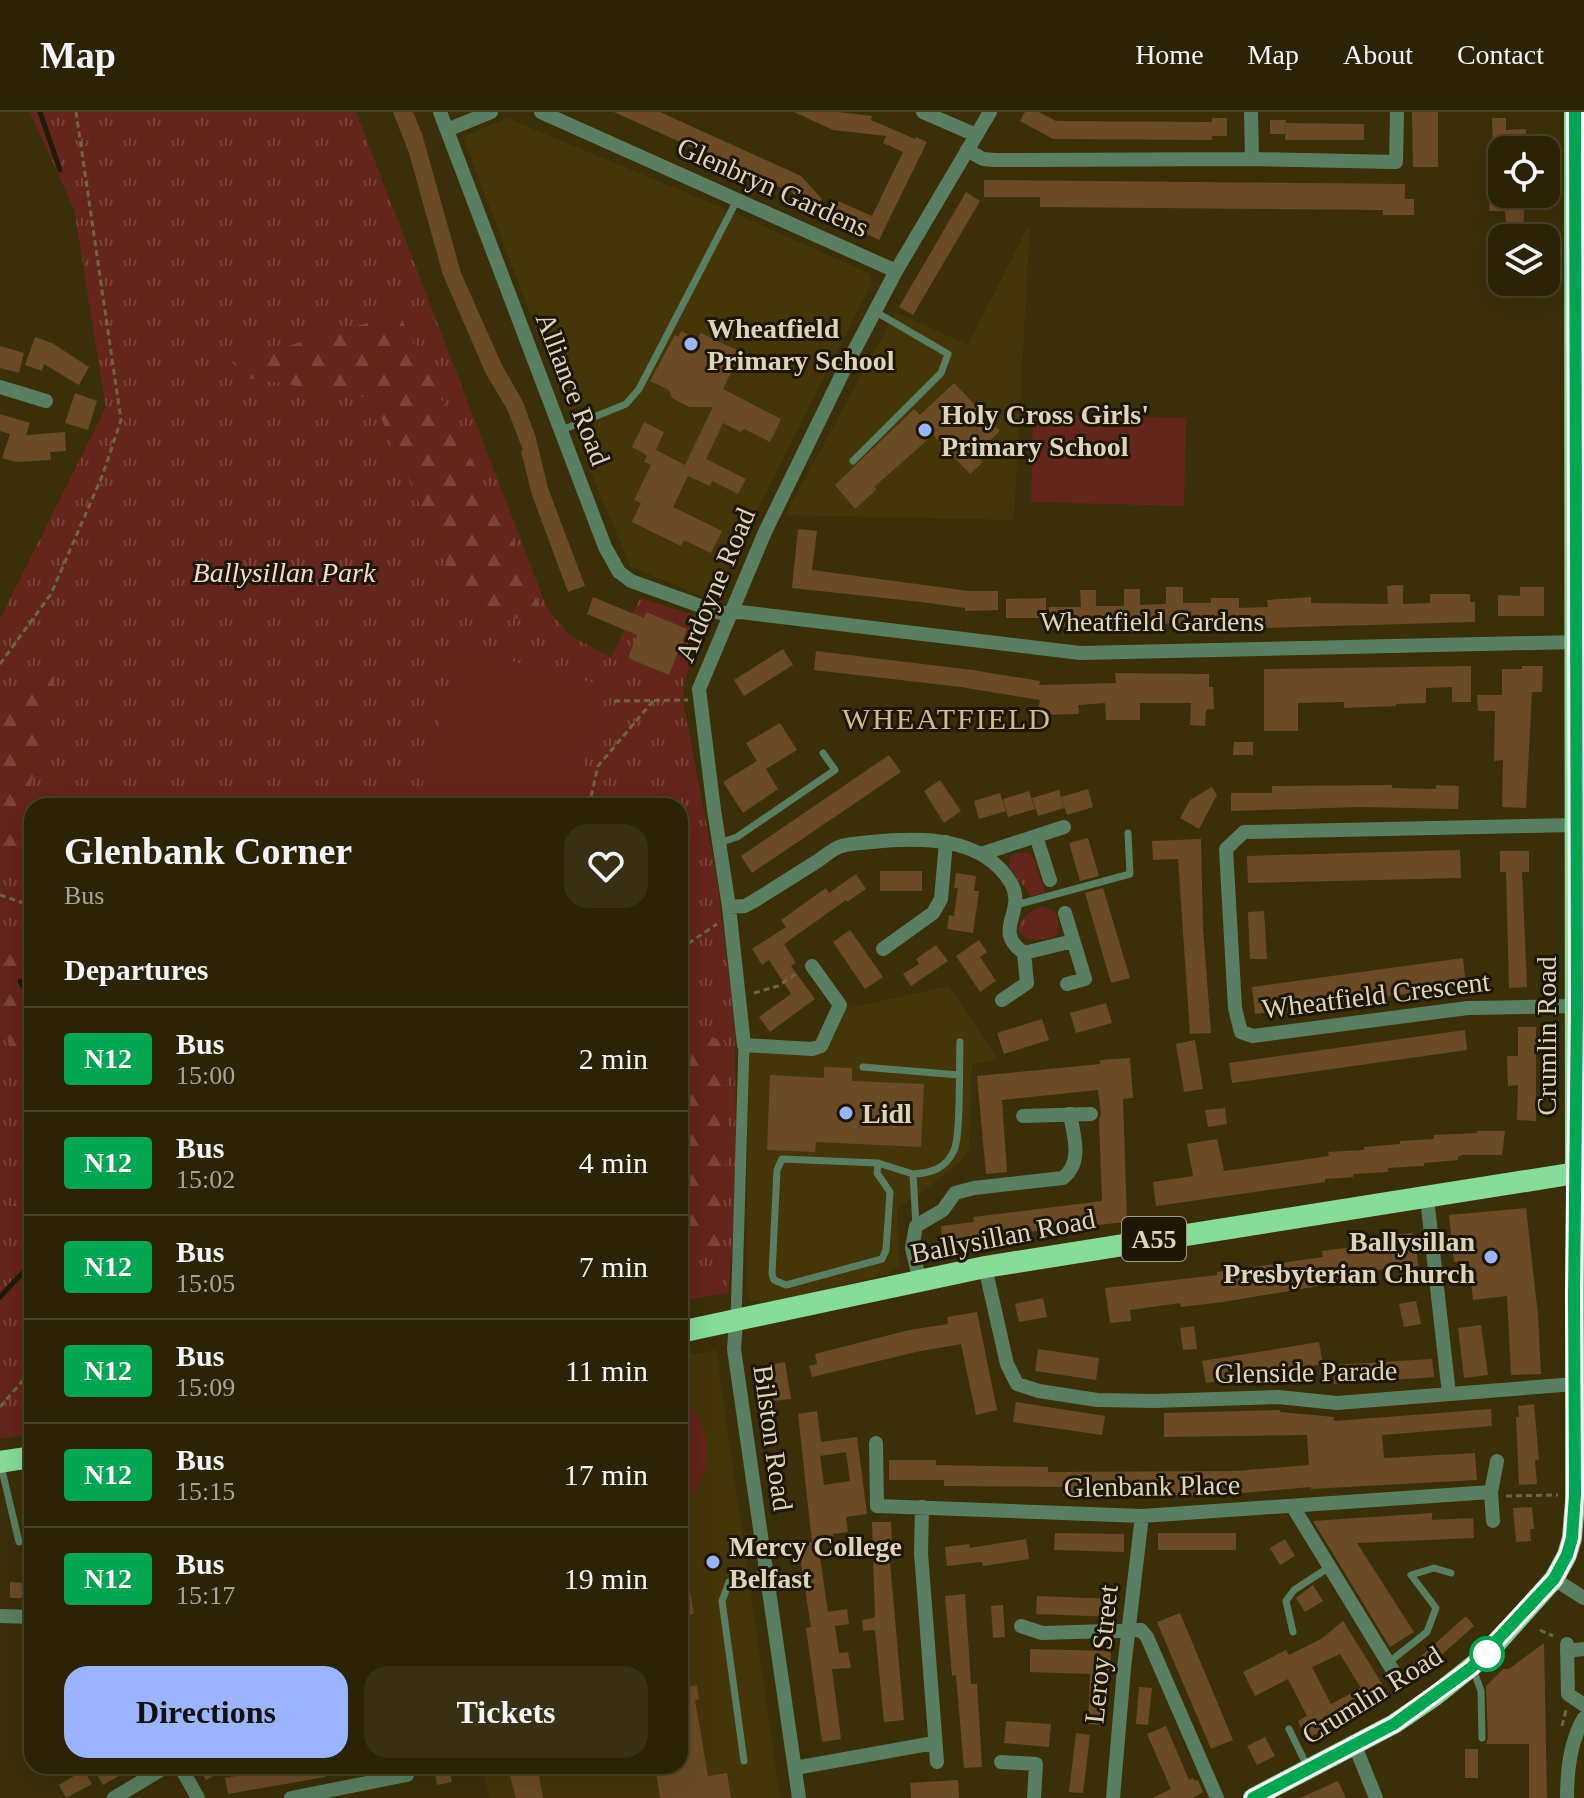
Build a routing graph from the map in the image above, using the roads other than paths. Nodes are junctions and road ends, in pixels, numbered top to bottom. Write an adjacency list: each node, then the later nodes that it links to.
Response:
1 (440, 112): 9 (street, Alliance Road)
2 (491, 112): 9 (street)
3 (541, 112): 13 (street, Glenbryn Gardens)
4 (923, 112): 10 (street)
5 (990, 112): 10 (street, Ardoyne Road)
6 (1251, 112): 12 (street)
7 (1397, 112): 12 (street)
8 (1575, 112): 16 (highway, Crumlin Road)
9 (447, 130): 19 (street, Alliance Road)
10 (976, 135): 11 (street, Ardoyne Road)
11 (967, 150): 12 (street); 14 (street, Ardoyne Road)
12 (1252, 159)
13 (737, 199): 14 (street, Glenbryn Gardens); 19 (lane)
14 (896, 271): 15 (street, Ardoyne Road)
15 (876, 312): 20 (lane); 22 (street, Ardoyne Road)
16 (1580, 377): 21 (highway, Crumlin Road)
17 (0, 387): 18 (street)
18 (46, 401)
19 (562, 430): 22 (street, Alliance Road)
20 (853, 461)
21 (1580, 558): 23 (highway, Crumlin Road)
22 (730, 613): 23 (street, Wheatfield Gardens); 30 (street, Ardoyne Road)
23 (1576, 642): 25 (highway, Crumlin Road)
24 (823, 753): 30 (lane)
25 (1575, 825): 42 (highway, Crumlin Road); 42 (street, Wheatfield Crescent)
26 (1064, 827): 28 (street)
27 (1128, 833): 33 (lane)
28 (1036, 836): 31 (street); 32 (street)
29 (946, 842): 31 (street); 34 (street); 37 (street)
30 (719, 843): 34 (street, Ardoyne Road)
31 (981, 854): 33 (street)
32 (1050, 880)
33 (1016, 905): 38 (street)
34 (730, 911): 44 (street, Ardoyne Road)
35 (1065, 913): 36 (street)
36 (1073, 941): 38 (street); 40 (street)
37 (883, 949)
38 (1024, 953): 41 (street)
39 (812, 966): 44 (street)
40 (1067, 984)
41 (1002, 1000)
42 (1577, 1006): 49 (highway, Crumlin Road)
43 (960, 1042): 46 (lane)
44 (744, 1045): 59 (street, Ardoyne Road)
45 (863, 1067): 46 (lane)
46 (959, 1075): 53 (lane)
47 (1070, 1114): 48 (street); 50 (street); 55 (street)
48 (1091, 1114)
49 (1580, 1114): 52 (highway, Crumlin Road)
50 (1023, 1116)
51 (878, 1163): 51 (lane); 53 (lane)
52 (1576, 1173): 54 (highway, Ballysillan Road / A55); 58 (main road, Crumlin Road)
53 (913, 1174): 55 (lane)
54 (1427, 1198): 56 (highway, Ballysillan Road / A55); 62 (street)
55 (916, 1226): 57 (street)
56 (985, 1267): 57 (highway, Ballysillan Road / A55); 62 (street, Glenside Parade)
57 (920, 1282): 59 (highway, Ballysillan Road / A55)
58 (1579, 1295): 61 (main road, Crumlin Road)
59 (736, 1322): 60 (highway, Ballysillan Road / A55); 75 (street, Bilston Road)
60 (688, 1331)
61 (1578, 1391): 62 (street, Glenside Parade); 64 (main road, Crumlin Road)
62 (1449, 1394)
63 (876, 1443): 69 (street, Glenbank Place)
64 (1580, 1450): 77 (main road, Crumlin Road)
65 (24, 1458): 67 (highway)
66 (1497, 1461): 68 (street)
67 (0, 1462): 73 (lane)
68 (1491, 1492): 70 (street, Glenbank Place); 72 (street)
69 (922, 1507): 71 (street, Glenbank Place); 91 (street)
70 (1293, 1507): 71 (street, Glenbank Place); 74 (street)
71 (1142, 1516): 82 (street, Leroy Street)
72 (1493, 1521)
73 (19, 1542)
74 (1328, 1568): 83 (lane); 86 (street)
75 (767, 1573): 93 (lane); 96 (street, Bilston Road)
76 (1451, 1573): 86 (lane)
77 (1554, 1579): 78 (street); 85 (main road, Crumlin Road)
78 (1584, 1598)
79 (0, 1616): 80 (street)
80 (24, 1617)
81 (1021, 1626): 82 (street)
82 (1130, 1630): 107 (street, Leroy Street); 108 (street)
83 (1293, 1632)
84 (1584, 1649): 87 (street)
85 (1473, 1667): 90 (lane); 92 (main road, Crumlin Road)
86 (1392, 1668)
87 (1584, 1705)
88 (1584, 1718): 111 (street)
89 (1289, 1729): 97 (lane)
90 (1482, 1738)
91 (934, 1743): 94 (street); 96 (street)
92 (1355, 1746): 97 (main road, Crumlin Road); 110 (street)
93 (744, 1761)
94 (937, 1762)
95 (1001, 1762): 106 (street)
96 (795, 1768): 105 (street, Bilston Road)
97 (1309, 1770): 101 (main road, Crumlin Road)
98 (154, 1774): 102 (street)
99 (184, 1774): 103 (street)
100 (407, 1775): 104 (street)
101 (1285, 1791): 109 (main road, Crumlin Road)
102 (114, 1798)
103 (198, 1798)
104 (291, 1798)
105 (799, 1798)
106 (1034, 1798)
107 (1113, 1798)
108 (1217, 1798)
109 (1253, 1798)
110 (1376, 1798)
111 (1567, 1798)

